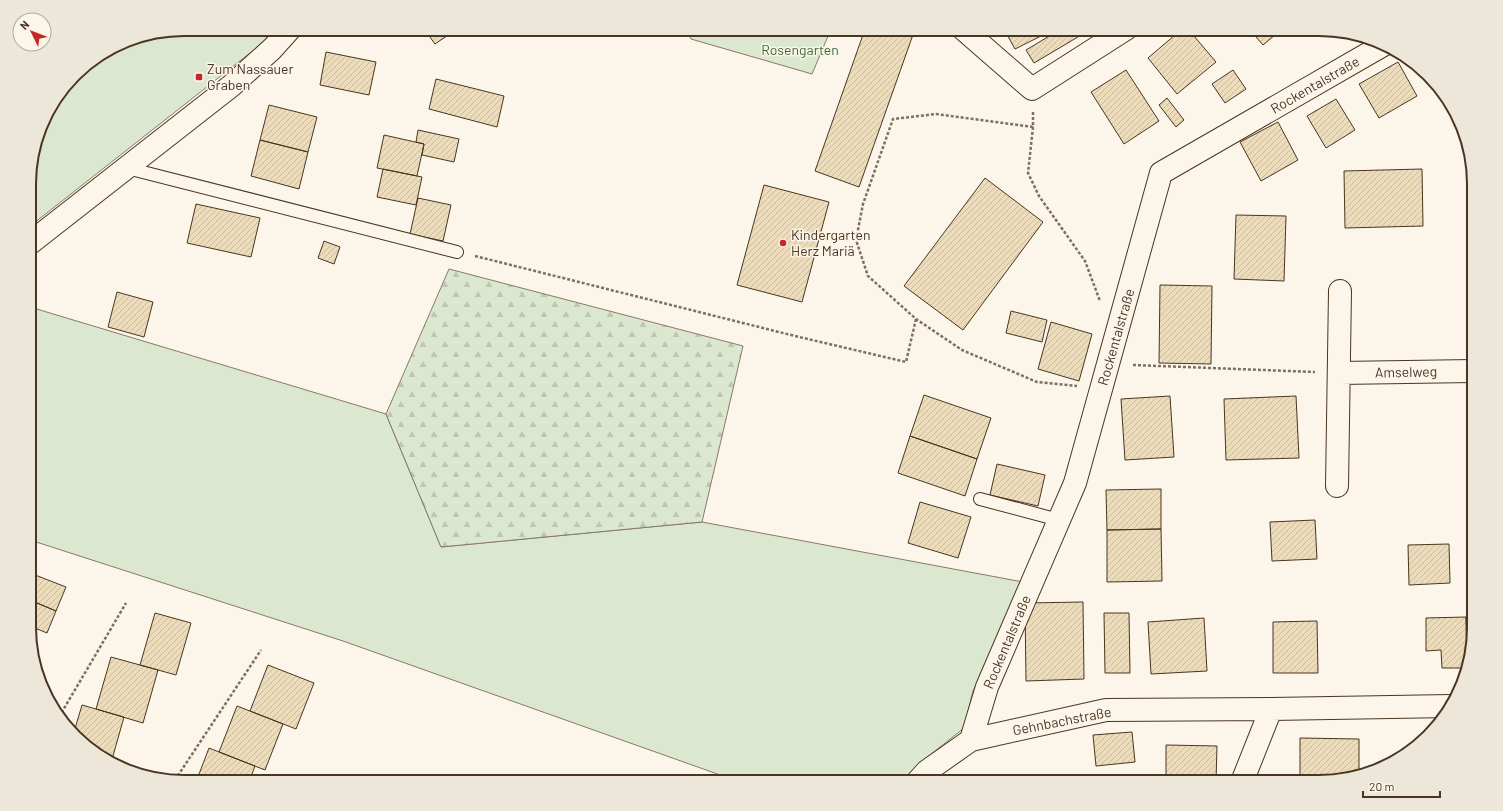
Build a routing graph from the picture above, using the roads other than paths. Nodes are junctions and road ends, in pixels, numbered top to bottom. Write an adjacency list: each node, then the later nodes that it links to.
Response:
1 (284, 36): 5 (street)
2 (971, 36): 3 (street)
3 (1115, 36)
4 (1378, 48): 13 (street, Rockentalstraße)
5 (126, 168): 6 (street); 7 (lane)
6 (36, 239)
7 (457, 252)
8 (1340, 291): 10 (street)
9 (1467, 371): 10 (street, Amselweg)
10 (1338, 373): 11 (street)
11 (1337, 486)
12 (980, 499): 13 (lane)
13 (1058, 520): 16 (street, Rockentalstraße)
14 (1444, 706): 15 (street, Gehnbachstraße)
15 (1271, 709): 16 (street, Gehnbachstraße); 18 (street)
16 (971, 740): 17 (street, Gehnbachstraße)
17 (924, 775)
18 (1245, 775)

